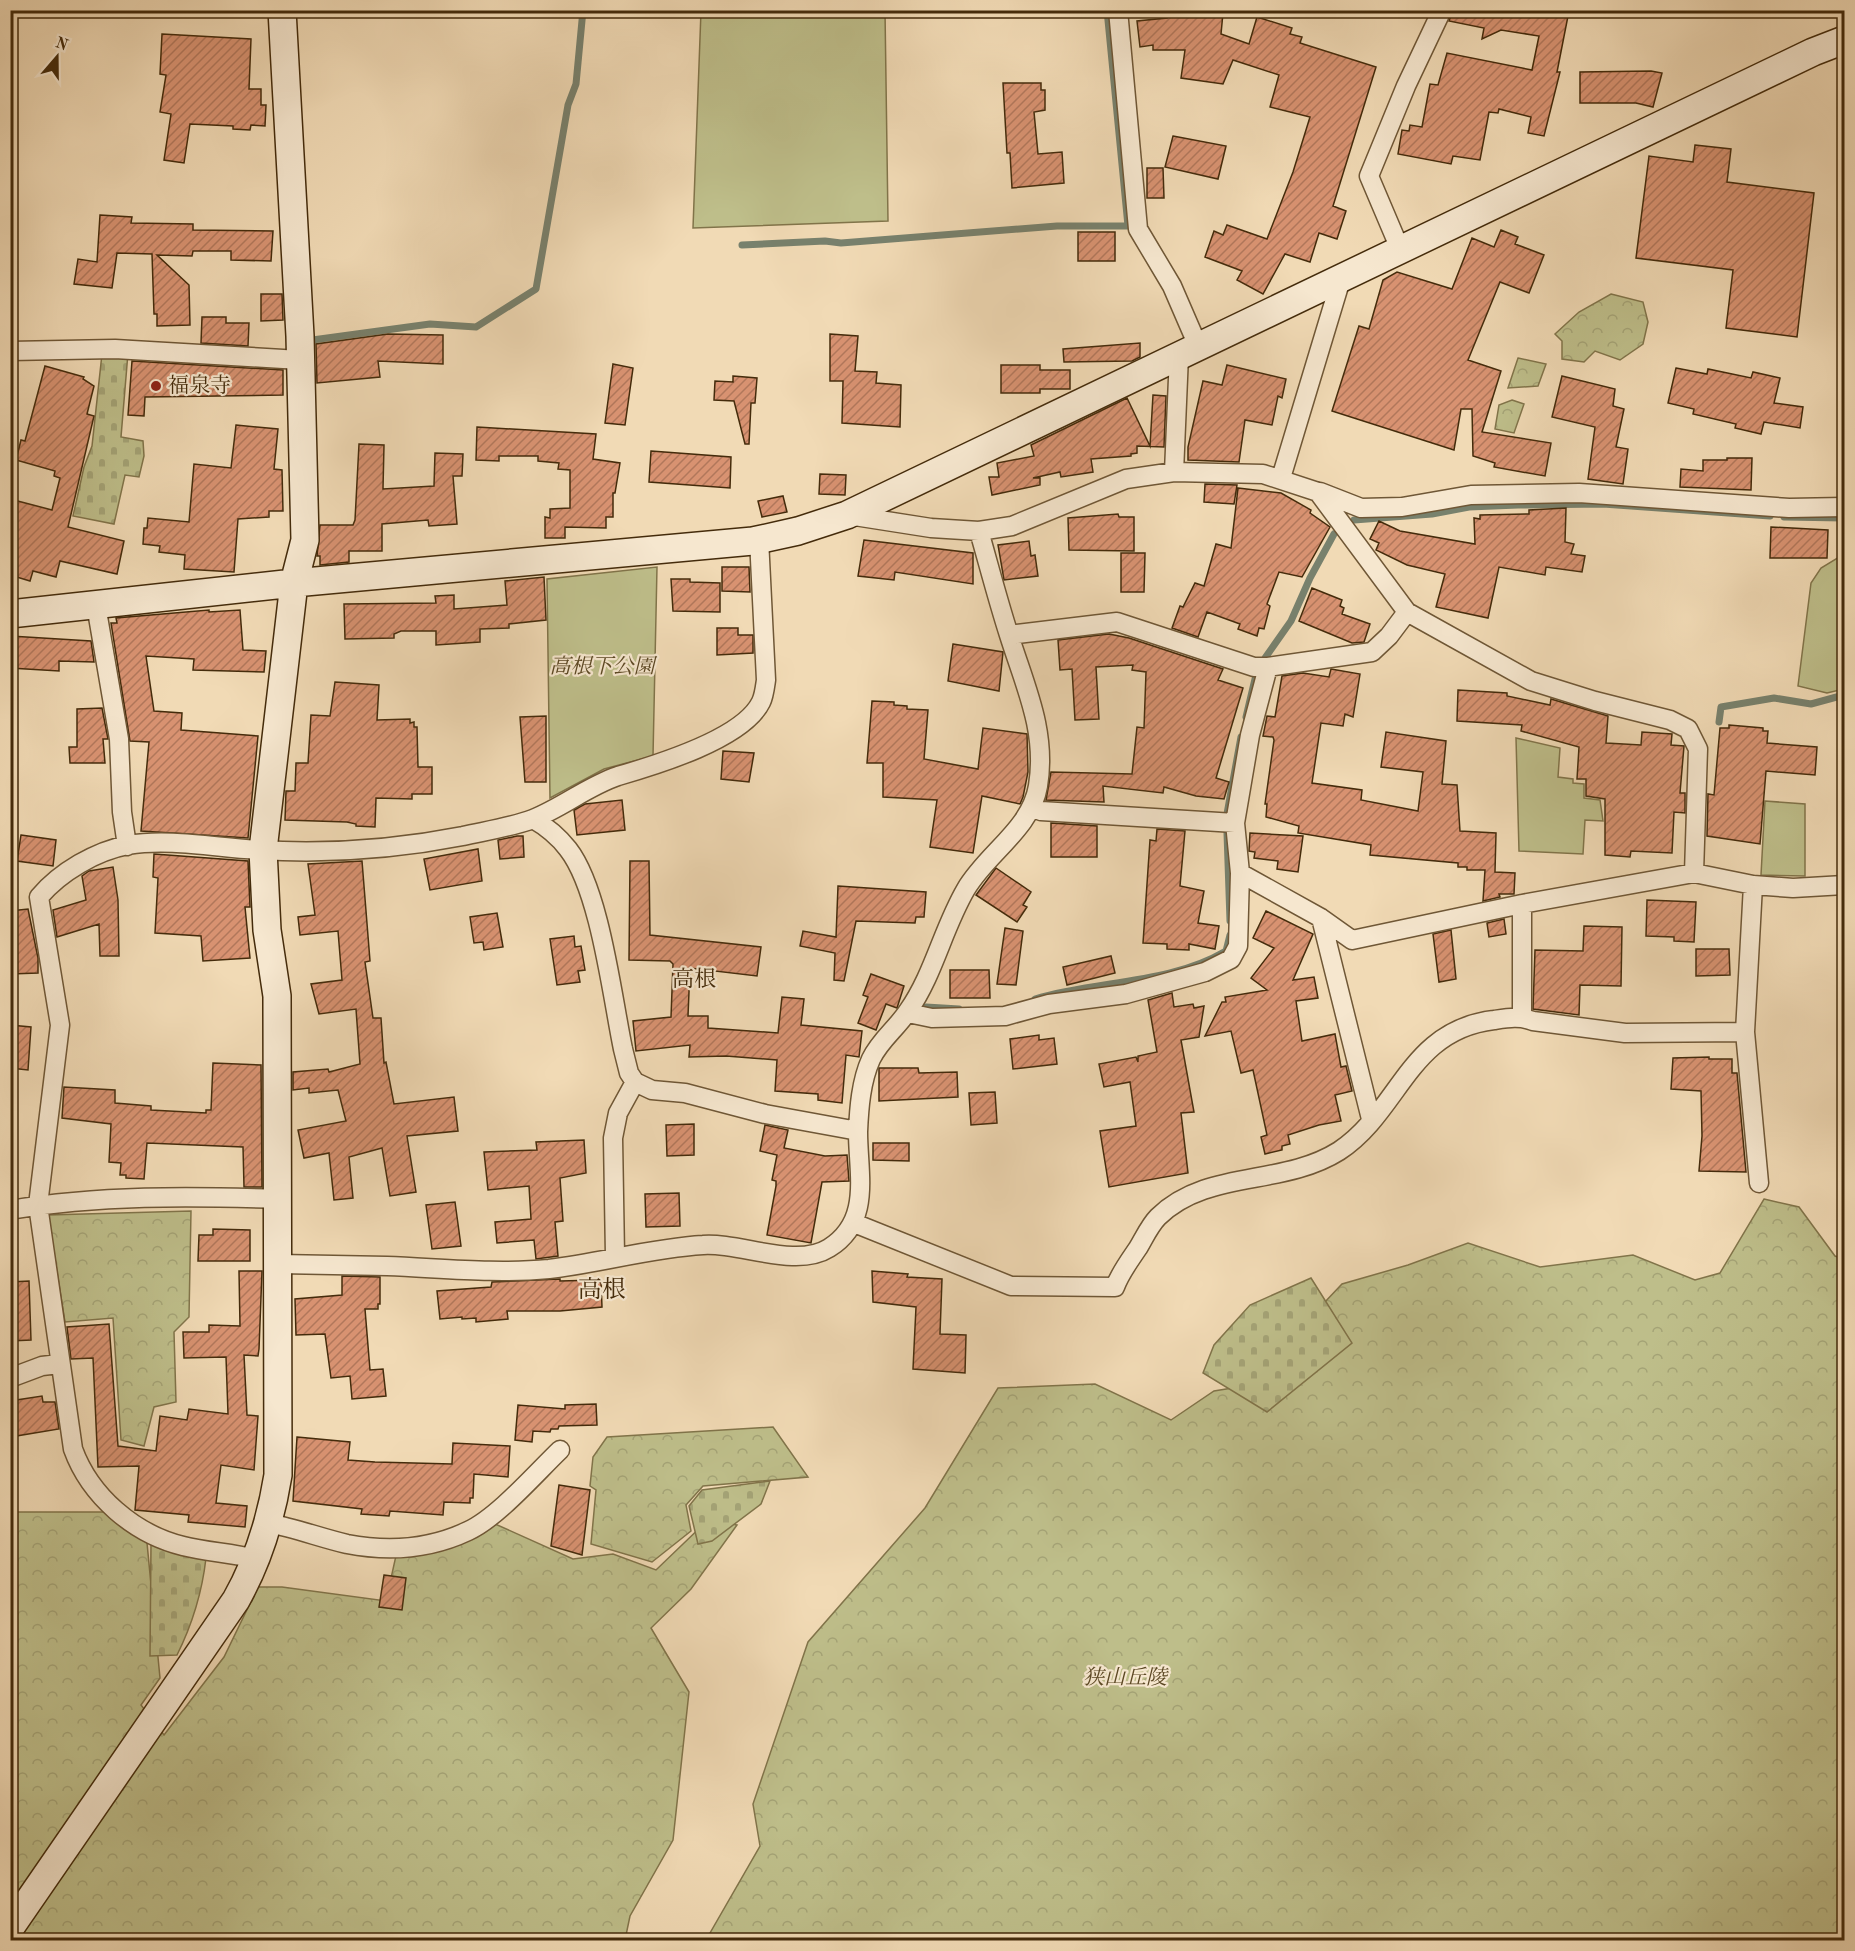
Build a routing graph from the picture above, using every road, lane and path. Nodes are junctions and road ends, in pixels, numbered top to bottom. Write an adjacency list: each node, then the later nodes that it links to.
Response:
1 (282, 10): 9 (street)
2 (1118, 10): 7 (street)
3 (1442, 10): 5 (street)
4 (1845, 40): 5 (street)
5 (1400, 249): 6 (street)
6 (1342, 276): 7 (street); 11 (street)
7 (1189, 350): 10 (street); 14 (street)
8 (10, 351): 9 (street)
9 (300, 360): 17 (street)
10 (1174, 472): 11 (street); 15 (street)
11 (1281, 478): 12 (street)
12 (1318, 492): 13 (street); 19 (street)
13 (1845, 507)
14 (847, 515): 15 (street); 16 (street)
15 (979, 531): 21 (street)
16 (759, 539): 17 (street); 24 (street)
17 (294, 583): 18 (street); 27 (street)
18 (96, 605): 20 (street); 26 (street)
19 (1407, 612): 22 (street); 29 (street)
20 (10, 614)
21 (1009, 635): 22 (street); 23 (street)
22 (1268, 667): 25 (street)
23 (1033, 808): 25 (street); 34 (street)
24 (533, 819): 27 (street); 37 (street)
25 (1235, 823): 28 (street)
26 (127, 846): 27 (street); 42 (street)
27 (263, 850): 41 (street)
28 (1240, 873): 33 (street); 34 (street)
29 (1694, 873): 30 (street); 32 (street)
30 (1753, 885): 31 (street); 36 (street)
31 (1845, 885)
32 (1522, 904): 33 (street); 35 (street)
33 (1321, 918): 38 (street)
34 (908, 1013): 39 (street)
35 (1522, 1017): 36 (street); 38 (street)
36 (1745, 1032): 40 (street)
37 (635, 1082): 39 (street); 45 (street)
38 (1371, 1119): 44 (street)
39 (858, 1131): 44 (street)
40 (1759, 1183)
41 (279, 1199): 42 (street); 46 (street)
42 (38, 1205): 43 (street); 47 (street)
43 (10, 1210)
44 (854, 1223): 45 (street)
45 (615, 1256): 46 (street)
46 (279, 1264): 50 (street)
47 (59, 1364): 48 (street); 51 (street)
48 (10, 1378)
49 (561, 1450): 50 (street)
50 (268, 1522): 51 (street)
51 (256, 1558): 52 (street)
52 (10, 1928)

